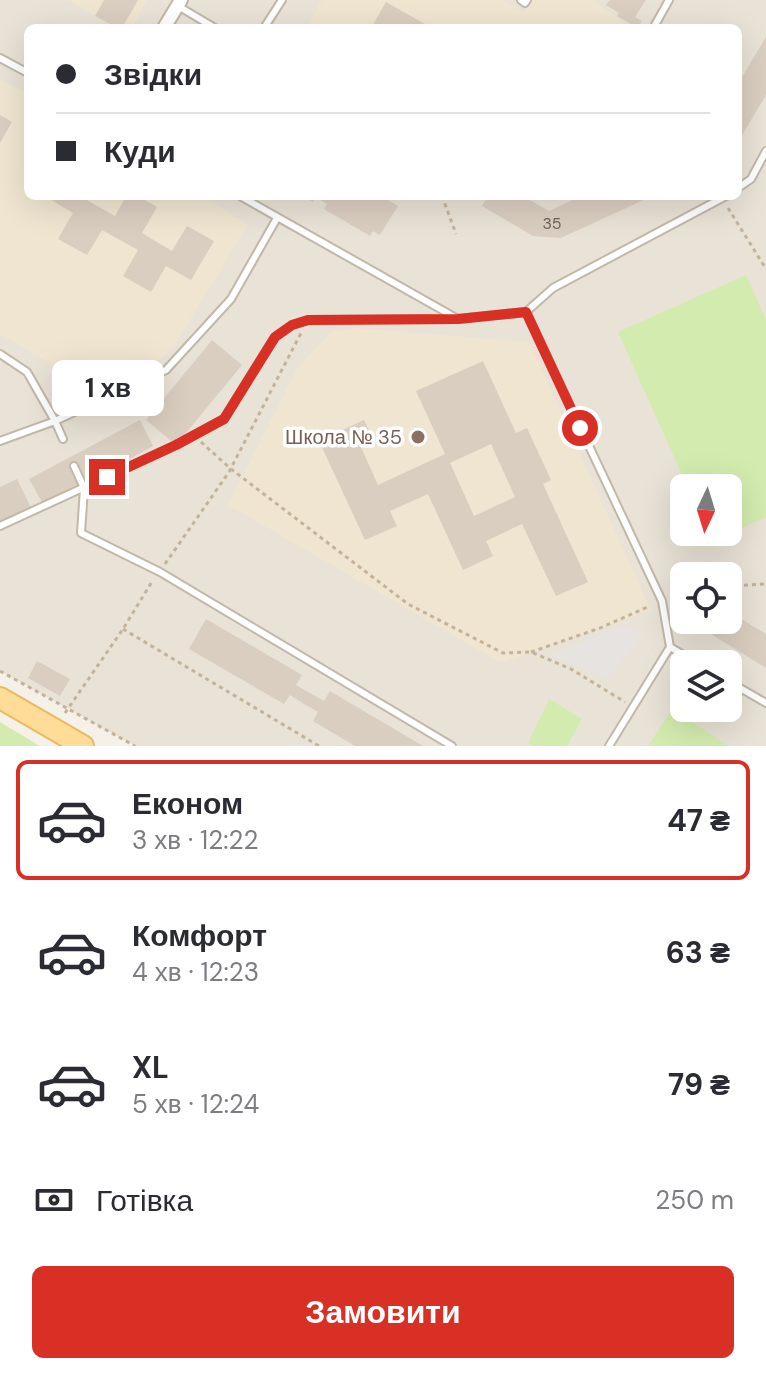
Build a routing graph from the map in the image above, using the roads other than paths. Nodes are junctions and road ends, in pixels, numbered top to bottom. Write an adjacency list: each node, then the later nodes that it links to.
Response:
1 (282, 0): 8 (lane)
2 (521, 0): 3 (lane)
3 (527, 0)
4 (669, 0): 9 (lane)
5 (179, 3): 6 (street); 7 (lane)
6 (166, 24)
7 (209, 24)
8 (267, 24)
9 (656, 24)
10 (0, 58): 11 (lane)
11 (24, 71)
12 (766, 151): 13 (lane)
13 (742, 185)
14 (247, 200): 16 (lane)
15 (718, 200): 17 (lane)
16 (277, 218): 18 (lane); 20 (lane)
17 (526, 312): 18 (lane); 26 (lane)
18 (458, 319): 24 (lane)
19 (0, 354): 20 (lane)
20 (55, 421): 21 (lane); 22 (lane)
21 (63, 439)
22 (0, 441)
23 (74, 466): 24 (lane)
24 (84, 488): 25 (lane); 32 (lane)
25 (0, 526)
26 (670, 647): 27 (lane); 33 (lane)
27 (675, 650)
28 (742, 689): 30 (lane)
29 (0, 698): 31 (main road)
30 (766, 703)
31 (83, 746)
32 (452, 746)
33 (609, 746)

